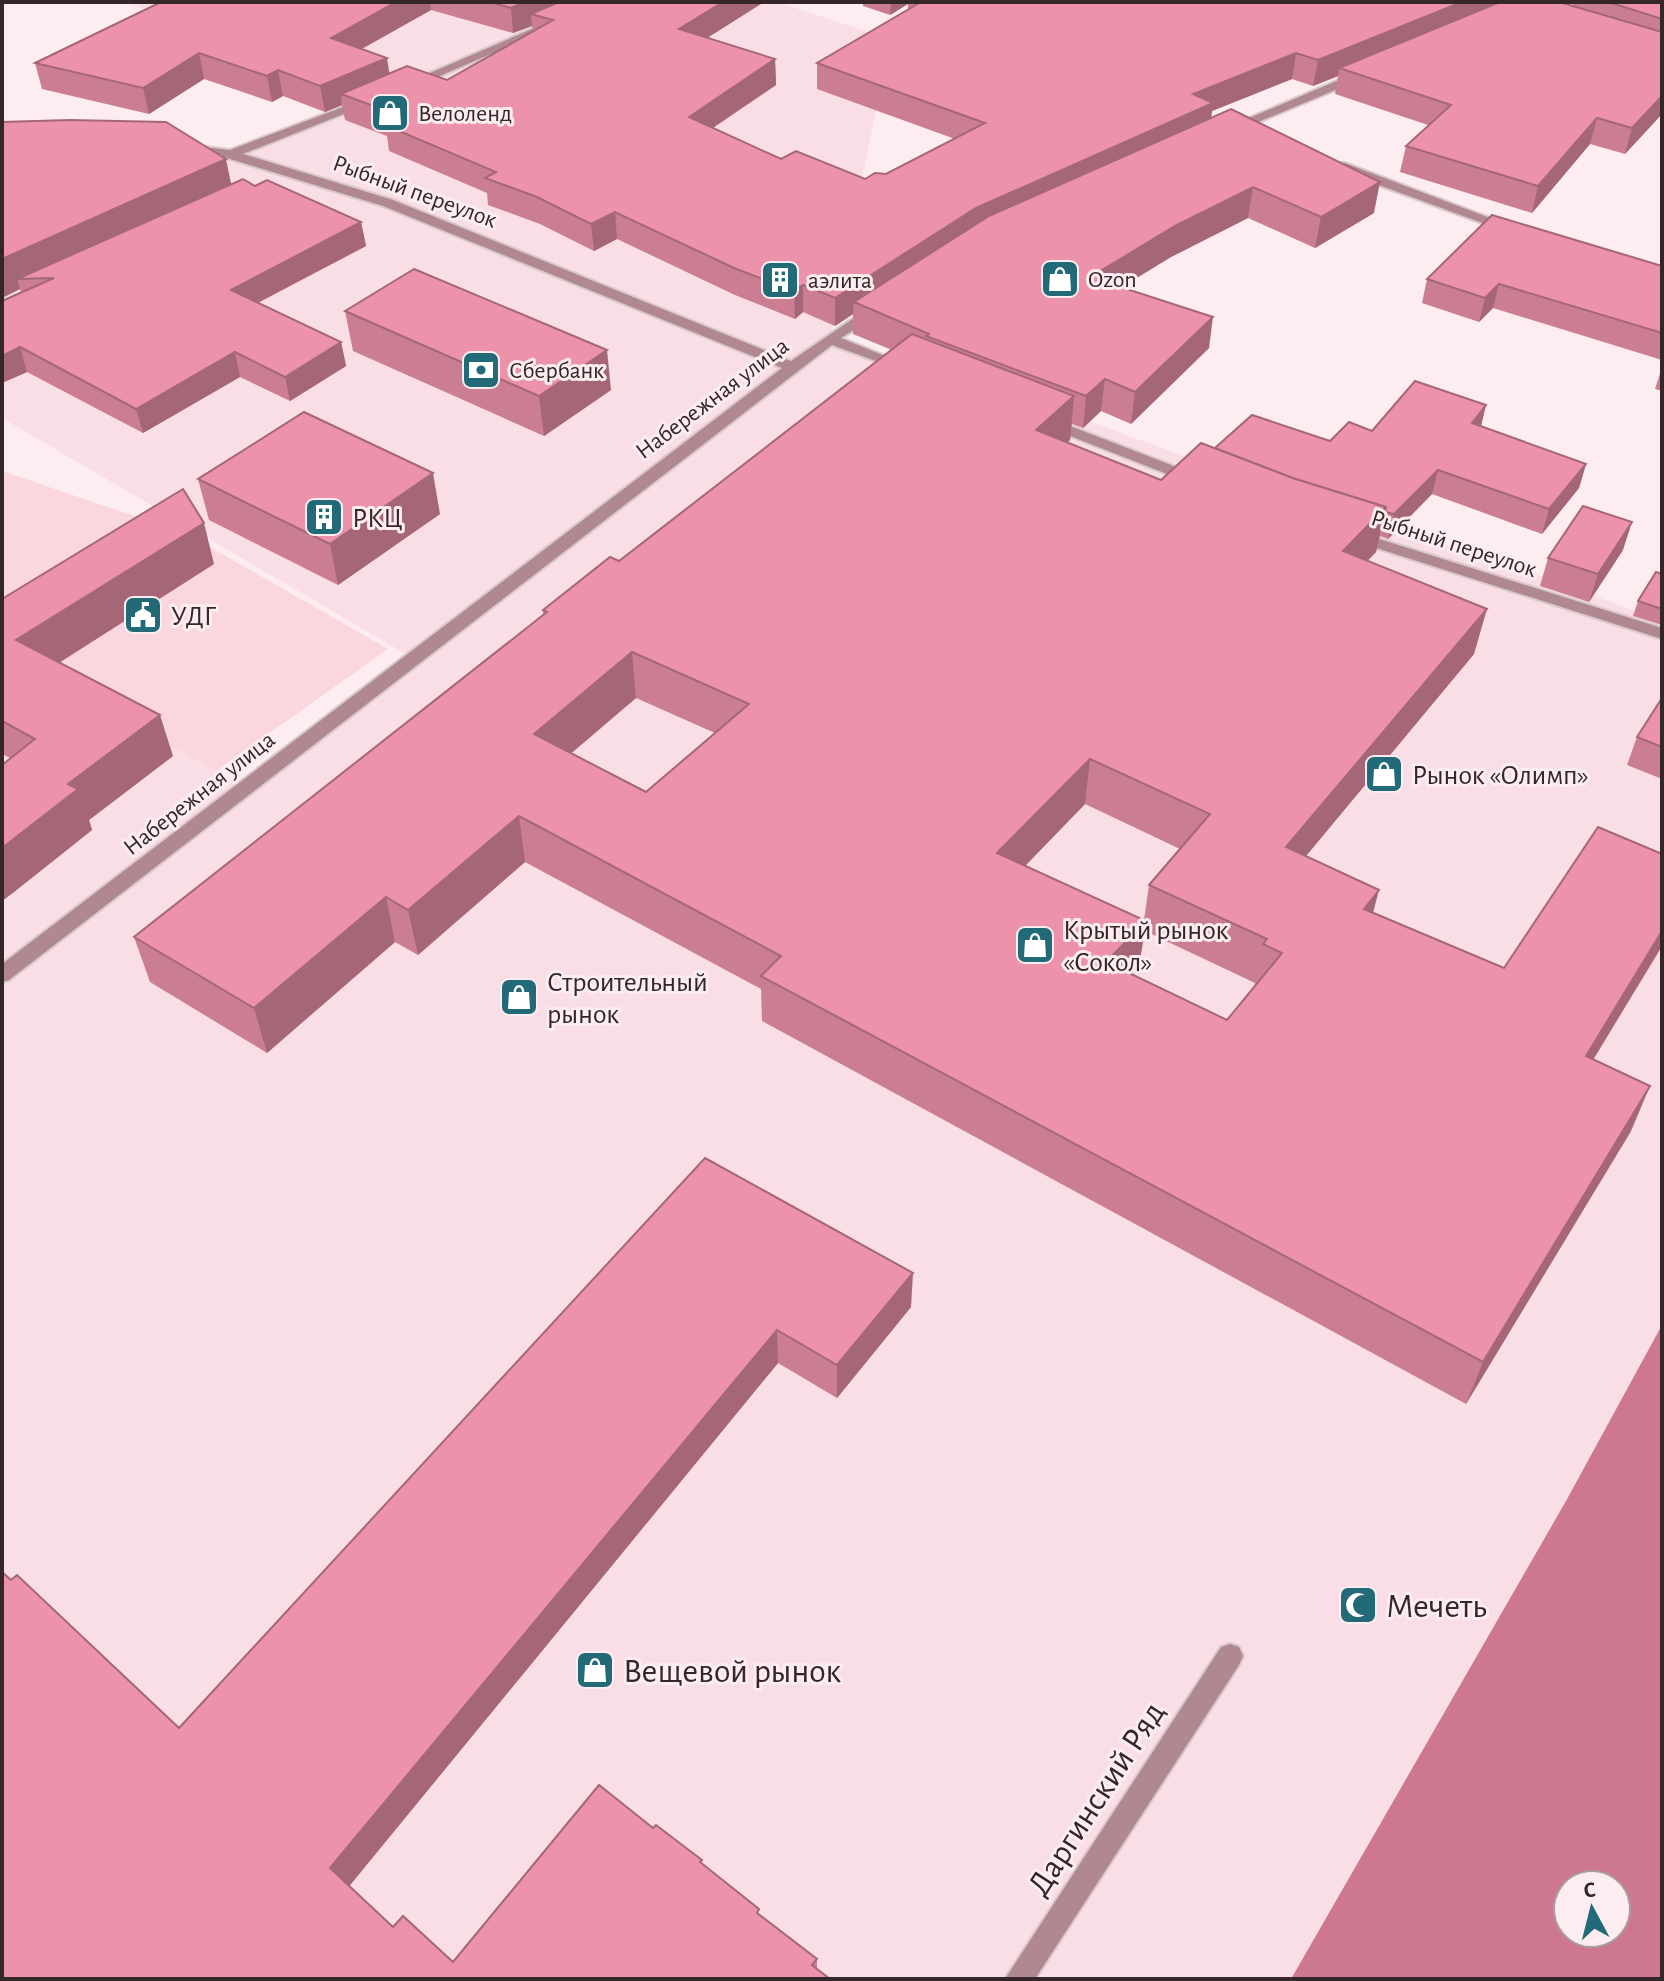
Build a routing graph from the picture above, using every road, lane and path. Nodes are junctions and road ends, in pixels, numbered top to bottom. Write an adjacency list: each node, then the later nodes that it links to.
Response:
1 (563, 20): 3 (street)
2 (1378, 68): 5 (street)
3 (401, 88)
4 (388, 94): 9 (street)
5 (1234, 127): 6 (street); 7 (street)
6 (1249, 132)
7 (1220, 133)
8 (172, 148): 9 (street, Рыбный переулок)
9 (230, 155): 11 (street, Рыбный переулок)
10 (1321, 159): 13 (street)
11 (294, 173): 12 (street); 16 (street, Рыбный переулок)
12 (266, 186)
13 (1523, 233)
14 (893, 298): 15 (street, Набережная улица)
15 (830, 339): 16 (street, Набережная улица); 17 (street)
16 (793, 367): 22 (street, Набережная улица)
17 (919, 373)
18 (1024, 413): 19 (street)
19 (1218, 488)
20 (1336, 531): 21 (street, Рыбный переулок)
21 (1662, 634)
22 (2, 975)
23 (1230, 1656): 24 (street, Даргинский Ряд)
24 (1019, 1979)

